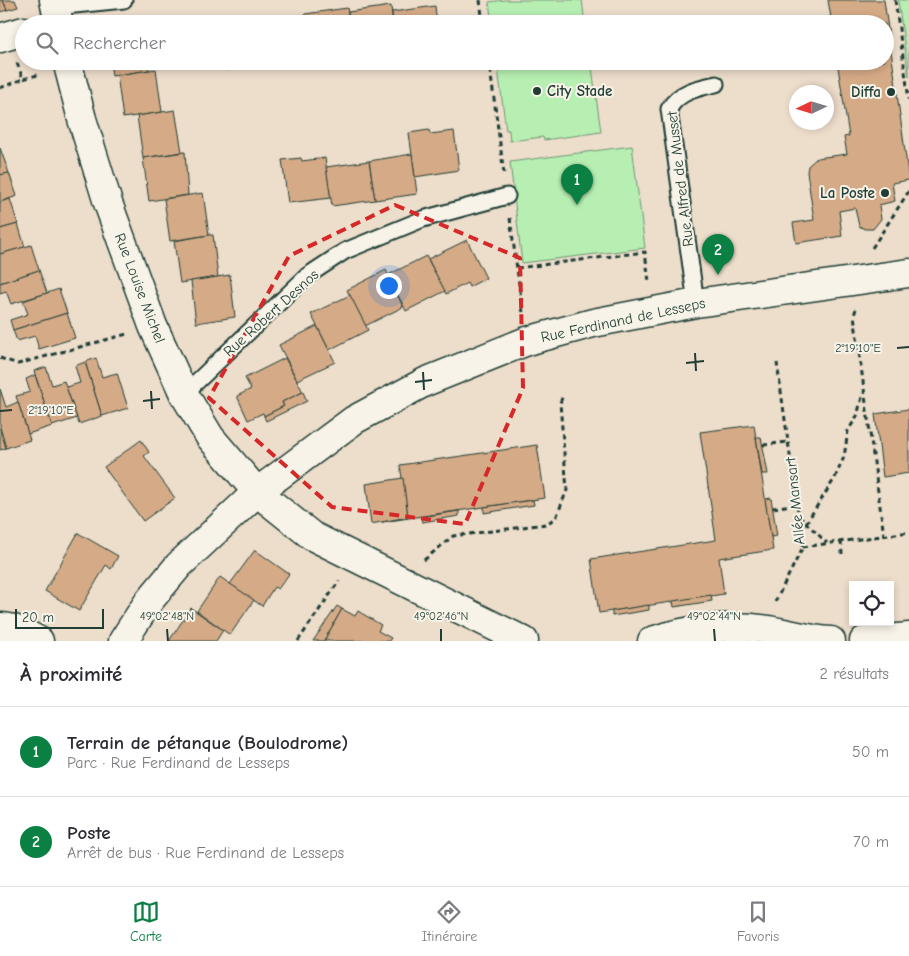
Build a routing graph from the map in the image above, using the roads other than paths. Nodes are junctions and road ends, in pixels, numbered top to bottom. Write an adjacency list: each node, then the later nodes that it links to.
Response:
1 (124, 0): 2 (lane)
2 (55, 15)
3 (70, 70): 8 (street, Rue Louise Michel)
4 (716, 84): 7 (lane, Rue Alfred de Musset)
5 (507, 196): 8 (lane, Rue Robert Desnos)
6 (909, 273): 7 (street, Rue Ferdinand de Lesseps)
7 (696, 303): 9 (street, Rue Ferdinand de Lesseps)
8 (184, 394): 9 (street, Rue Louise Michel)
9 (258, 492): 13 (street, Rue Ferdinand de Lesseps); 14 (street, Rue Louise Michel)
10 (0, 627): 12 (street)
11 (909, 637): 17 (street)
12 (39, 641)
13 (123, 641)
14 (524, 641)
15 (652, 641): 16 (street)
16 (831, 641)
17 (864, 641)

